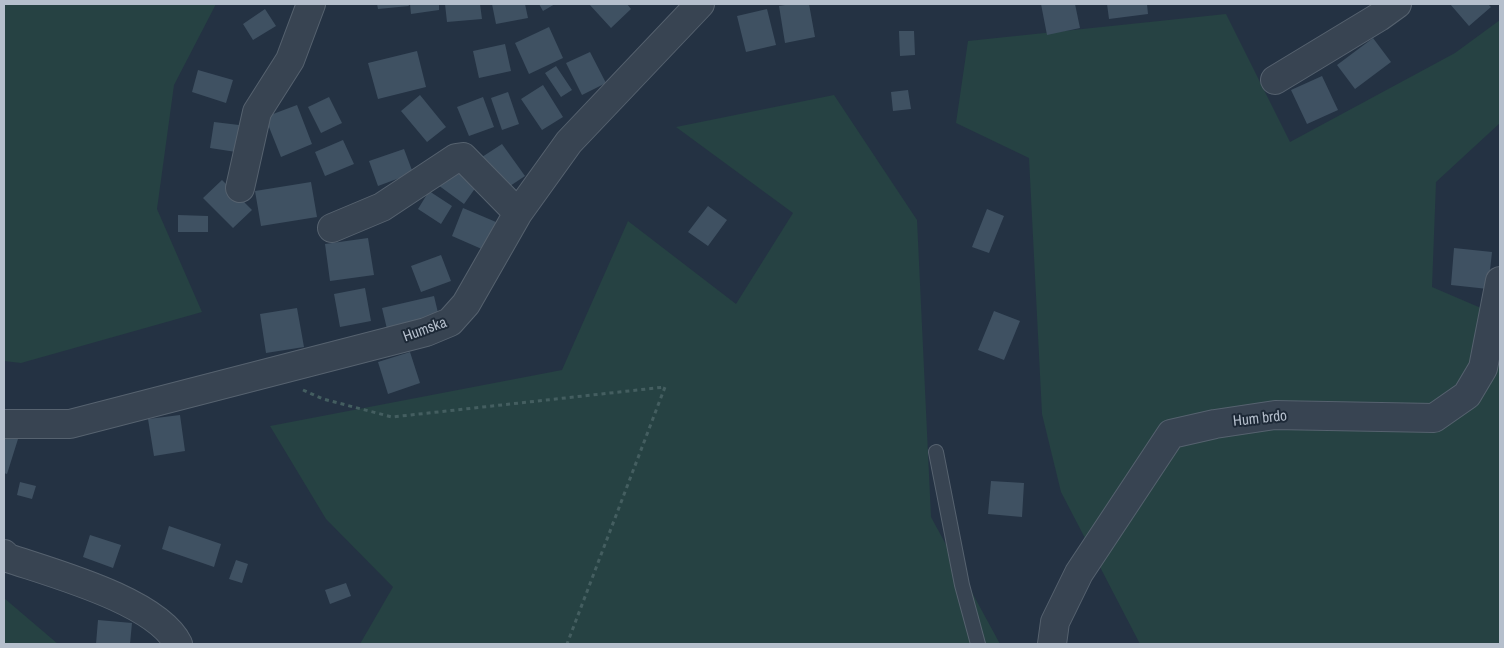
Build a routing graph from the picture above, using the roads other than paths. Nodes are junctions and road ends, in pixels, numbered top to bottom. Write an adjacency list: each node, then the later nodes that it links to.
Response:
1 (311, 4): 5 (street)
2 (700, 4): 6 (street, Humska)
3 (1396, 4): 4 (street)
4 (1275, 80)
5 (240, 188)
6 (518, 213): 7 (street); 9 (street, Humska)
7 (332, 228)
8 (1500, 281): 14 (street, Hum brdo)
9 (4, 424)
10 (936, 452): 13 (lane)
11 (4, 554): 12 (street)
12 (178, 644)
13 (978, 644)
14 (1052, 644)

